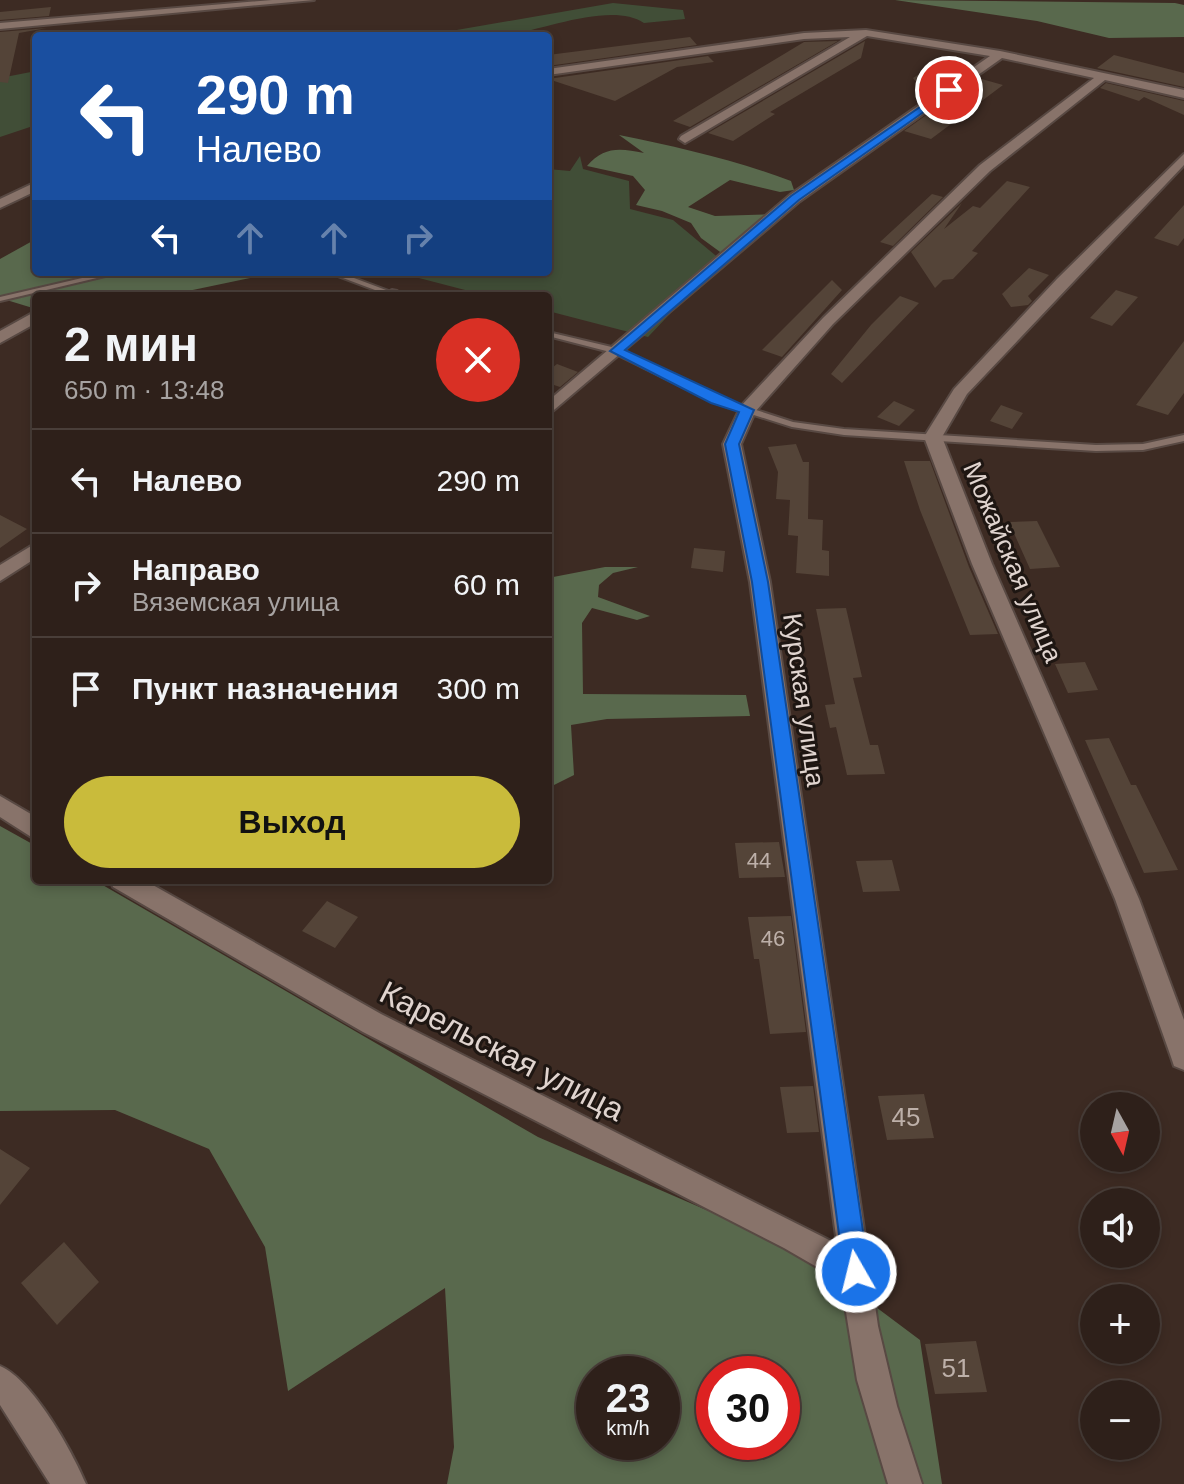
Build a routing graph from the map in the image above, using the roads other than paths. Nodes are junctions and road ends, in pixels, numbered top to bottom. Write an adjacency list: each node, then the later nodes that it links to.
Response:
1 (106, 0): 3 (street)
2 (309, 0): 3 (street)
3 (126, 15): 4 (street)
4 (0, 26)
5 (866, 33): 6 (street); 7 (street); 10 (street)
6 (1000, 54): 8 (street); 21 (street)
7 (552, 71)
8 (1105, 75): 9 (street); 23 (street, Курская улица)
9 (1184, 94)
10 (685, 139)
11 (1184, 158): 24 (street)
12 (32, 188): 13 (street)
13 (0, 204)
14 (101, 276): 17 (lane)
15 (342, 276): 16 (lane)
16 (385, 292)
17 (0, 299)
18 (32, 318): 20 (street)
19 (552, 335): 21 (lane)
20 (0, 338)
21 (617, 351): 22 (street); 23 (lane)
22 (552, 407)
23 (747, 410): 24 (lane); 32 (street, Курская улица)
24 (933, 437): 25 (lane); 31 (street, Можайская улица)
25 (1184, 438)
26 (32, 552): 27 (street)
27 (0, 574)
28 (0, 805): 29 (street)
29 (32, 827)
30 (129, 884): 32 (street, Карельская улица)
31 (1184, 1057)
32 (856, 1272): 35 (street, Курская улица)
33 (0, 1382): 34 (street)
34 (69, 1484)
35 (905, 1484)

